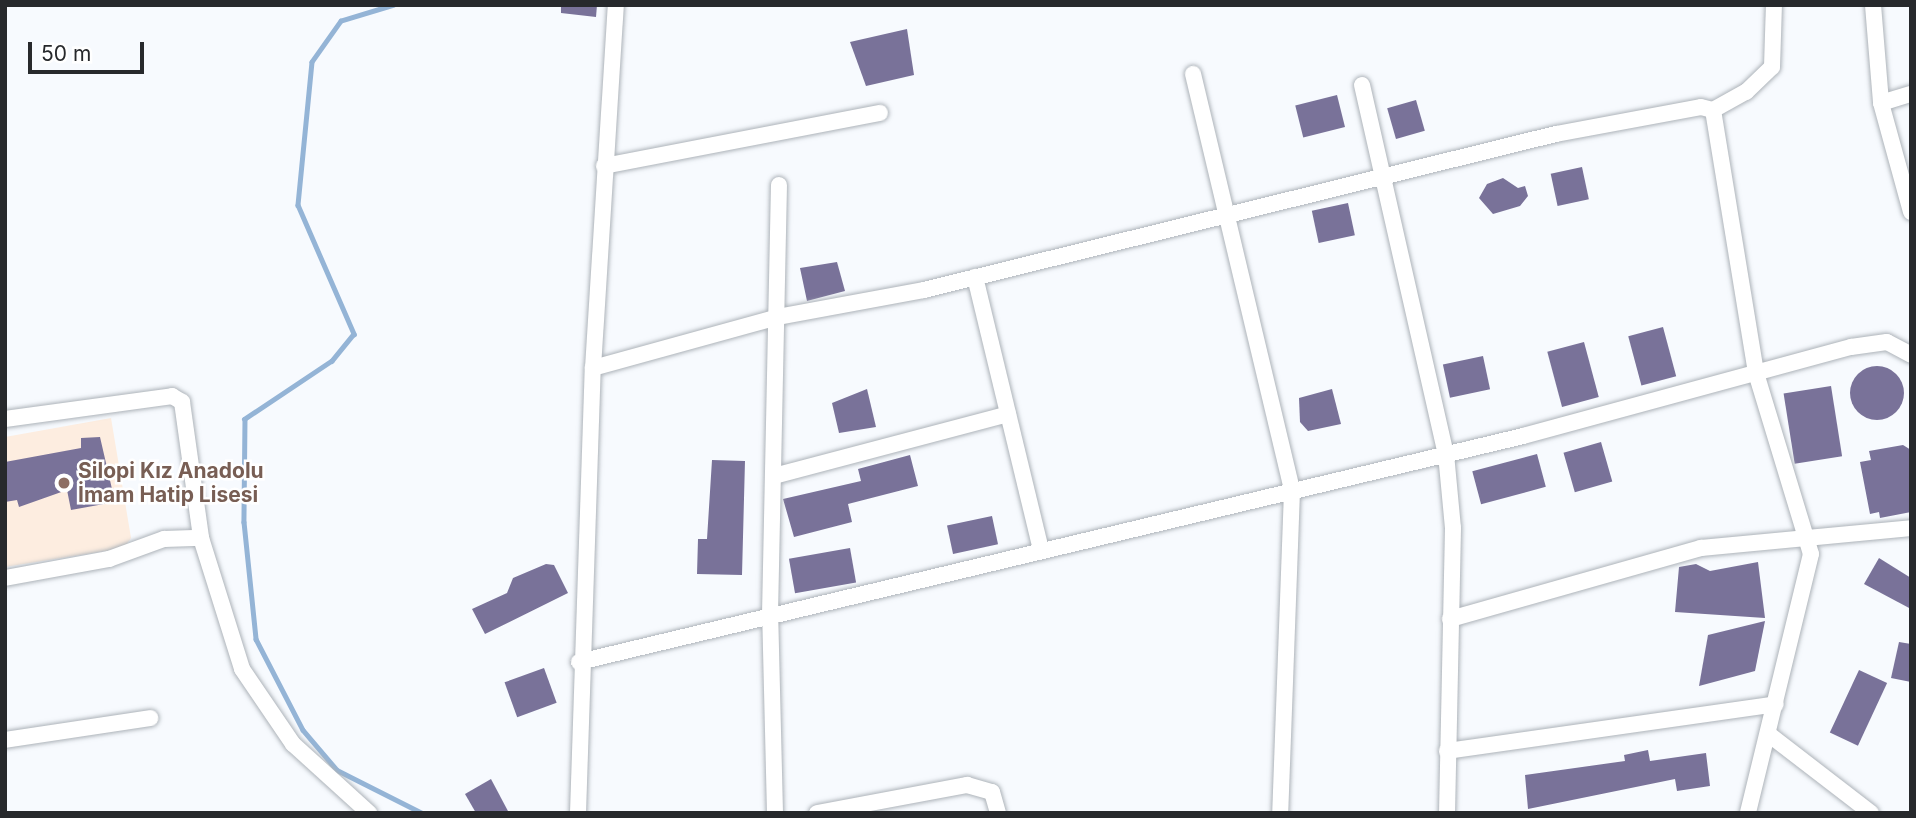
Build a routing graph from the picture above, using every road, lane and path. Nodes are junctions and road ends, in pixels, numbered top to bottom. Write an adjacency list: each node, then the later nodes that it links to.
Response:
1 (616, 5): 10 (street)
2 (1774, 5): 8 (street)
3 (1873, 5): 7 (street)
4 (1193, 74): 14 (street)
5 (1362, 85): 11 (street)
6 (1911, 94): 7 (street)
7 (1881, 103): 13 (street)
8 (1713, 110): 11 (street); 19 (street)
9 (880, 113): 10 (street)
10 (604, 166): 18 (street)
11 (1382, 176): 14 (street); 22 (street)
12 (779, 185): 16 (street)
13 (1911, 212)
14 (1225, 213): 15 (street); 24 (street)
15 (975, 277): 16 (street); 20 (street)
16 (778, 317): 18 (street); 23 (street)
17 (1909, 350): 19 (street)
18 (593, 368): 32 (street)
19 (1756, 373): 22 (street); 26 (street)
20 (1008, 414): 23 (street); 28 (street)
21 (5, 419): 27 (street)
22 (1446, 454): 24 (street); 31 (street)
23 (774, 476): 30 (street)
24 (1292, 491): 28 (street); 43 (street)
25 (1911, 528): 26 (street)
26 (1808, 537): 31 (street); 33 (street)
27 (201, 538): 29 (street); 38 (street)
28 (1041, 550): 30 (street)
29 (5, 578)
30 (770, 614): 32 (street); 40 (street)
31 (1450, 619): 37 (street)
32 (579, 662): 39 (street)
33 (1776, 704): 35 (street); 37 (street)
34 (150, 718): 36 (street)
35 (1771, 736): 45 (street); 46 (street)
36 (5, 740)
37 (1447, 751): 44 (street)
38 (369, 813)
39 (578, 813)
40 (775, 813)
41 (817, 813): 42 (street)
42 (998, 813)
43 (1280, 813)
44 (1447, 813)
45 (1748, 813)
46 (1871, 813)

